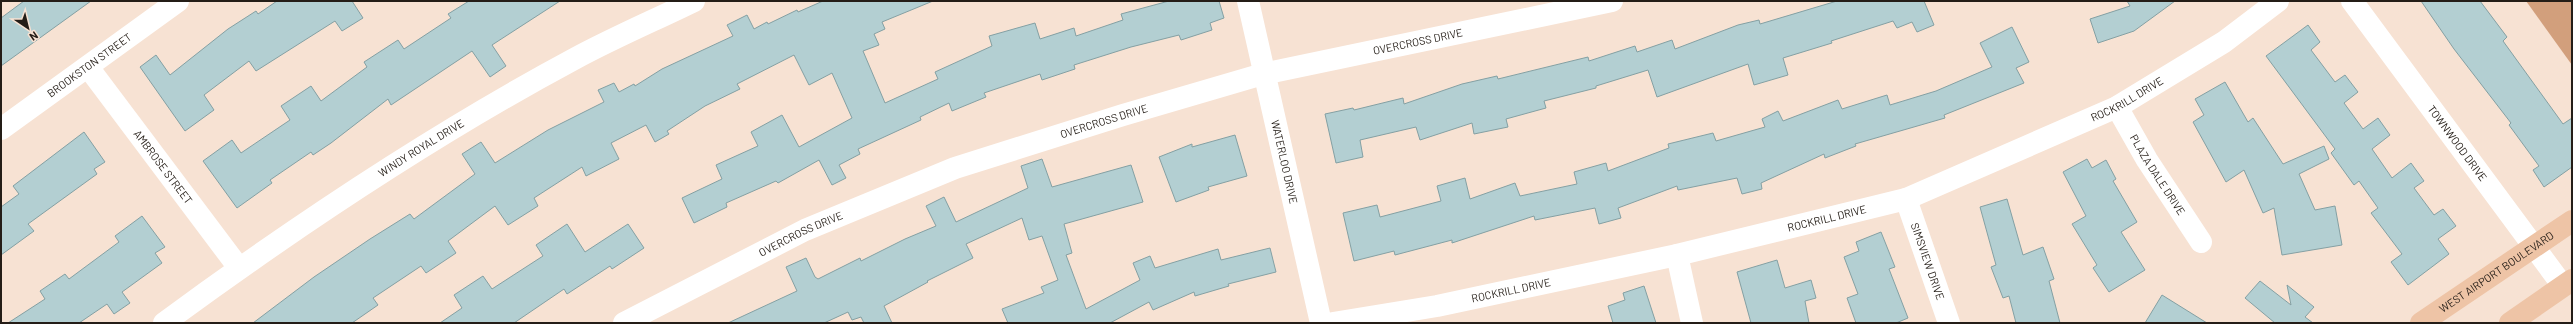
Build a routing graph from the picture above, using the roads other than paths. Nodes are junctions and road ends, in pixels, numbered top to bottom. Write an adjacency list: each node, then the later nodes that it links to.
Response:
1 (178, 1): 7 (street, BROOKSTON STREET)
2 (694, 1): 16 (street, WINDY ROYAL DRIVE)
3 (1248, 1): 8 (street, WATERLOO DRIVE)
4 (1612, 1): 8 (street, OVERCROSS DRIVE)
5 (2278, 1): 9 (street, ROCKRILL DRIVE)
6 (2352, 1): 14 (street, TOWNWOOD DRIVE)
7 (88, 67): 10 (street, BROOKSTON STREET); 16 (street, AMBROSE STREET)
8 (1264, 74): 20 (street, OVERCROSS DRIVE); 21 (street, WATERLOO DRIVE)
9 (2117, 107): 11 (street, ROCKRILL DRIVE); 13 (street, PLAZA DALE DRIVE)
10 (1, 130)
11 (1906, 199): 15 (street, ROCKRILL DRIVE); 24 (street, SIMSVIEW DRIVE)
12 (2572, 221): 14 (main road, WEST AIRPORT BOULEVARD)
13 (2200, 242)
14 (2534, 248): 17 (street, TOWNWOOD DRIVE); 25 (main road, WEST AIRPORT BOULEVARD)
15 (1677, 255): 18 (street, ROCKRILL DRIVE); 23 (street)
16 (240, 268): 19 (street, WINDY ROYAL DRIVE)
17 (2568, 283): 26 (main road)
18 (1439, 315): 22 (street, ROCKRILL DRIVE)
19 (164, 323)
20 (624, 323)
21 (1321, 323)
22 (1333, 323)
23 (1692, 323)
24 (1949, 323)
25 (2421, 323)
26 (2510, 323)

